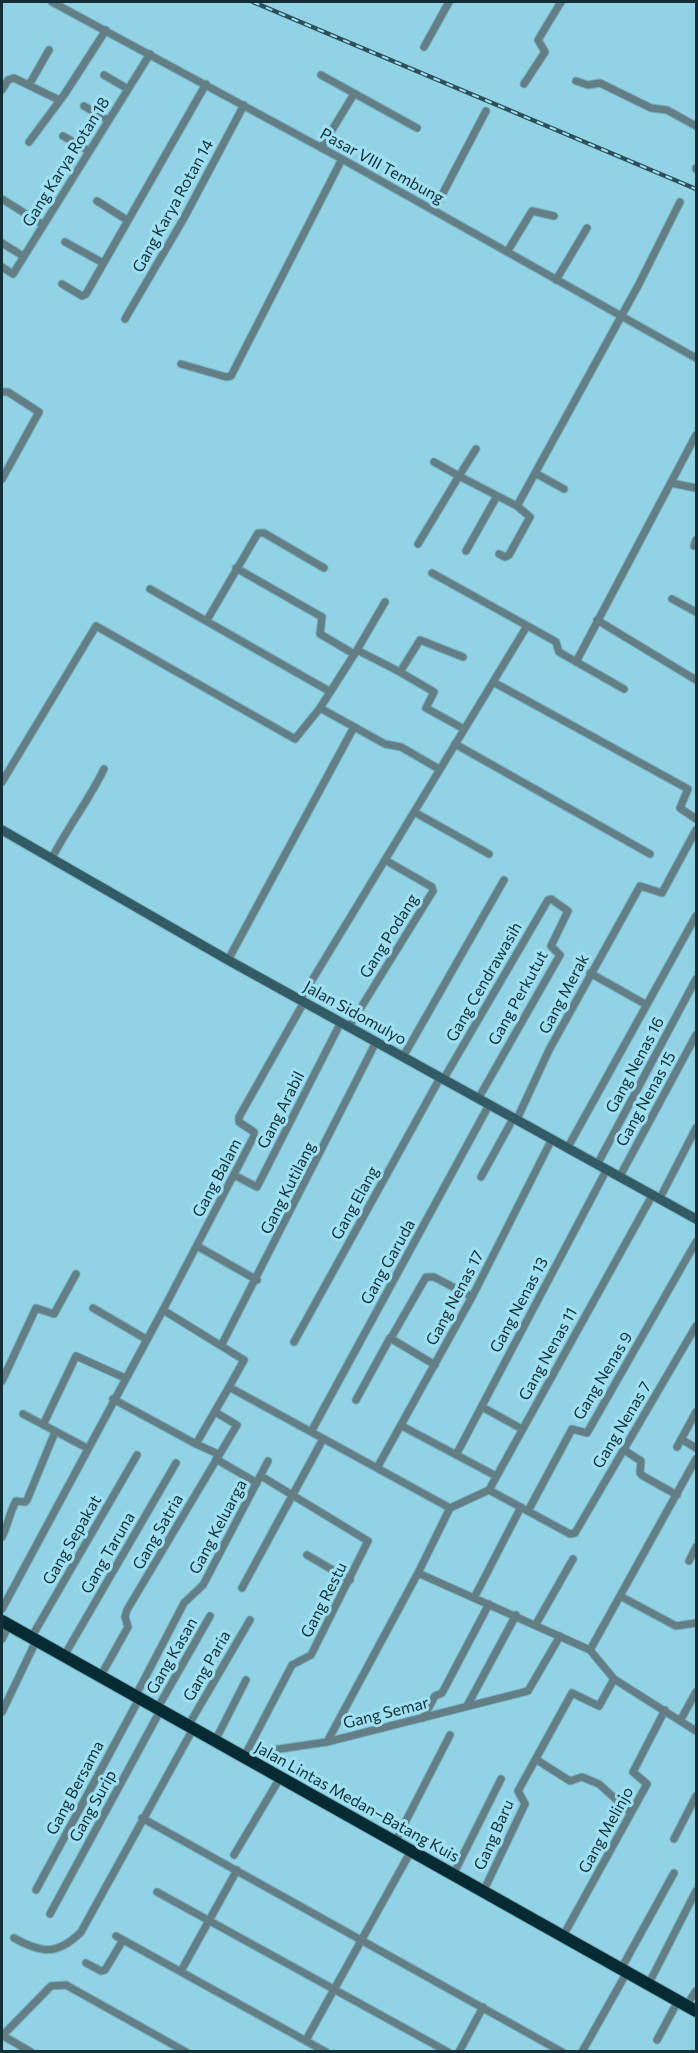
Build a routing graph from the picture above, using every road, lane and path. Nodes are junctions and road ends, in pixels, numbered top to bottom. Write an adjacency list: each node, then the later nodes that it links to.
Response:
1 (52, 2): 5 (street, Pasar VIII Tembung)
2 (450, 2): 6 (street)
3 (551, 2): 4 (street)
4 (560, 3): 13 (street)
5 (106, 30): 8 (street, Pasar VIII Tembung); 18 (street)
6 (424, 47)
7 (49, 50): 14 (street)
8 (150, 54): 12 (street, Pasar VIII Tembung); 15 (street, Gang Karya Rotan 18)
9 (104, 75): 15 (street)
10 (321, 75): 17 (street)
11 (576, 81): 23 (street)
12 (206, 84): 19 (street, Pasar VIII Tembung); 35 (street)
13 (524, 84)
14 (29, 85): 16 (street); 18 (street)
15 (128, 89): 22 (street, Gang Karya Rotan 18)
16 (2, 90)
17 (354, 94): 24 (street); 27 (street)
18 (59, 100): 26 (street)
19 (244, 105): 27 (street, Pasar VIII Tembung); 47 (street, Gang Karya Rotan 14)
20 (84, 106): 22 (street)
21 (486, 111): 33 (street)
22 (108, 120): 28 (street, Gang Karya Rotan 18)
23 (696, 126)
24 (417, 128)
25 (63, 136): 28 (street)
26 (29, 142)
27 (321, 148): 29 (street, Pasar VIII Tembung)
28 (89, 151): 36 (street, Gang Karya Rotan 18)
29 (342, 159): 33 (street, Pasar VIII Tembung); 49 (street)
30 (2, 199): 36 (street)
31 (97, 201): 35 (street)
32 (680, 202): 46 (street)
33 (434, 210): 40 (street, Pasar VIII Tembung)
34 (554, 216): 40 (street)
35 (128, 220): 42 (street)
36 (42, 224): 41 (street, Gang Karya Rotan 18)
37 (587, 228): 44 (street)
38 (65, 242): 42 (street)
39 (2, 243): 41 (street)
40 (507, 252): 44 (street, Pasar VIII Tembung)
41 (23, 256): 43 (street, Gang Karya Rotan 18)
42 (103, 263): 45 (street)
43 (2, 267)
44 (556, 280): 46 (street, Pasar VIII Tembung)
45 (62, 284)
46 (622, 315): 48 (street, Pasar VIII Tembung); 54 (street)
47 (125, 319)
48 (696, 358)
49 (182, 364)
50 (2, 392): 56 (street)
51 (696, 435): 57 (street)
52 (476, 449): 55 (street)
53 (434, 462): 55 (street)
54 (535, 473): 59 (street); 61 (street)
55 (459, 476): 60 (street); 62 (street)
56 (2, 479)
57 (671, 483): 58 (street); 73 (street)
58 (696, 488)
59 (564, 489)
60 (497, 496): 61 (street); 63 (street)
61 (517, 506): 64 (street)
62 (418, 544)
63 (466, 550)
64 (499, 554)
65 (236, 568): 66 (street); 72 (street); 75 (street)
66 (324, 568)
67 (432, 573): 74 (street)
68 (150, 589): 72 (street)
69 (672, 599): 71 (street)
70 (386, 602): 75 (street)
71 (696, 612)
72 (207, 620): 82 (street)
73 (597, 620): 77 (street); 79 (street)
74 (527, 626): 77 (street); 80 (street)
75 (355, 652): 78 (street); 82 (street)
76 (462, 657): 78 (street)
77 (576, 662): 81 (street)
78 (400, 672): 85 (street)
79 (696, 680)
80 (495, 684): 85 (street); 91 (street)
81 (624, 689)
82 (329, 692): 83 (street)
83 (320, 708): 84 (street); 89 (street)
84 (354, 727): 88 (street); 101 (street)
85 (464, 729): 86 (street)
86 (455, 744): 88 (street); 95 (street)
87 (104, 769): 96 (street)
88 (439, 769): 90 (street)
89 (2, 782)
90 (416, 813): 94 (street); 97 (street)
91 (696, 819)
92 (2, 830): 96 (street, Jalan Sidomulyo)
93 (696, 830): 102 (street, Gang Merak)
94 (489, 854)
95 (650, 855)
96 (52, 858): 101 (street, Jalan Sidomulyo)
97 (386, 860): 104 (street); 106 (street, Gang Podang)
98 (504, 880): 109 (street)
99 (550, 899): 110 (street, Gang Cendrawasih); 111 (street, Gang Perkutut)
100 (696, 916): 105 (street)
101 (228, 960): 104 (street, Jalan Sidomulyo)
102 (590, 973): 105 (street); 113 (street, Gang Merak)
103 (696, 979): 117 (street, Gang Nenas 16)
104 (302, 1001): 106 (street, Jalan Sidomulyo); 119 (street, Gang Balam)
105 (645, 1004): 116 (street)
106 (345, 1025): 108 (street, Jalan Sidomulyo); 119 (street, Gang Arabil)
107 (696, 1035): 120 (street, Gang Nenas 15)
108 (376, 1042): 109 (street, Jalan Sidomulyo); 127 (street, Gang Kutilang)
109 (403, 1057): 110 (street, Jalan Sidomulyo)
110 (442, 1079): 111 (street, Jalan Sidomulyo); 134 (street, Gang Elang)
111 (478, 1099): 112 (street, Jalan Sidomulyo)
112 (489, 1105): 113 (street, Jalan Sidomulyo); 150 (street, Gang Garuda)
113 (515, 1118): 115 (street, Jalan Sidomulyo); 121 (street, Gang Merak)
114 (696, 1128): 122 (street, Gang Nenas 11)
115 (552, 1138): 116 (street, Jalan Sidomulyo); 128 (street, Gang Nenas 17)
116 (568, 1147): 117 (street, Jalan Sidomulyo)
117 (598, 1163): 118 (street, Jalan Sidomulyo)
118 (607, 1169): 120 (street, Jalan Sidomulyo); 142 (street, Gang Nenas 13)
119 (234, 1175): 125 (street, Gang Balam)
120 (620, 1176): 122 (street, Jalan Sidomulyo)
121 (481, 1177)
122 (656, 1196): 123 (street, Jalan Sidomulyo); 148 (street, Gang Nenas 11)
123 (696, 1219)
124 (696, 1242): 171 (street, Gang Nenas 9)
125 (197, 1246): 127 (street); 130 (street, Gang Balam)
126 (76, 1274): 138 (street)
127 (257, 1280): 135 (street, Gang Kutilang)
128 (472, 1297): 132 (street); 136 (street, Gang Nenas 17)
129 (93, 1308): 133 (street)
130 (163, 1310): 133 (street, Gang Balam); 135 (street)
131 (696, 1326): 157 (street, Gang Nenas 7)
132 (391, 1338): 136 (street); 141 (street)
133 (146, 1339): 137 (street, Gang Balam)
134 (294, 1342)
135 (222, 1344): 139 (street)
136 (435, 1365): 147 (street, Gang Nenas 17)
137 (125, 1378): 140 (street, Gang Balam); 146 (street)
138 (2, 1382)
139 (229, 1387): 143 (street); 150 (street)
140 (113, 1400): 153 (street); 155 (street, Gang Balam)
141 (356, 1400)
142 (482, 1407): 148 (street); 159 (street, Gang Nenas 13)
143 (215, 1412): 153 (street); 160 (street, Gang Satria)
144 (696, 1412): 152 (street)
145 (23, 1414): 146 (street)
146 (43, 1425): 149 (street)
147 (402, 1426): 159 (street); 164 (street, Gang Nenas 17)
148 (522, 1429): 165 (street, Gang Nenas 11)
149 (55, 1432): 155 (street); 172 (street)
150 (311, 1432): 151 (street)
151 (324, 1439): 164 (street); 168 (street)
152 (681, 1439): 154 (street); 156 (street)
153 (196, 1444): 160 (street)
154 (677, 1447)
155 (87, 1448): 183 (street, Gang Balam)
156 (696, 1448)
157 (624, 1450): 169 (street); 171 (street, Gang Nenas 7)
158 (137, 1455): 192 (street, Gang Sepakat)
159 (456, 1455): 165 (street)
160 (217, 1457): 166 (street); 195 (street, Gang Satria)
161 (696, 1459): 169 (street)
162 (268, 1461): 166 (street, Gang Keluarga)
163 (176, 1463): 194 (street, Gang Taruna)
164 (377, 1468): 170 (street)
165 (496, 1476): 167 (street, Gang Nenas 11)
166 (259, 1480): 168 (street); 199 (street, Gang Keluarga)
167 (489, 1490): 170 (street); 171 (street)
168 (294, 1494): 178 (street, Gang Restu); 179 (street)
169 (676, 1495): 180 (street)
170 (450, 1508): 177 (street)
171 (524, 1509): 181 (street)
172 (2, 1537)
173 (696, 1547): 176 (street)
174 (307, 1555): 178 (street)
175 (573, 1559): 189 (street)
176 (689, 1561)
177 (418, 1573): 181 (street); 210 (street)
178 (350, 1580): 211 (street, Gang Restu)
179 (242, 1588)
180 (620, 1596): 188 (street); 193 (street)
181 (474, 1598): 182 (street)
182 (489, 1604): 184 (street); 204 (street)
183 (2, 1609)
184 (516, 1615): 189 (street); 200 (street)
185 (210, 1616): 201 (street, Gang Kasan)
186 (250, 1620): 206 (street, Gang Paria)
187 (5, 1623): 191 (street); 192 (highway, Jalan Lintas Medan–Batang Kuis)
188 (696, 1623)
189 (536, 1624): 190 (street)
190 (560, 1636): 193 (street); 200 (street, Gang Semar)
191 (2, 1639)
192 (34, 1639): 194 (highway, Jalan Lintas Medan–Batang Kuis); 203 (street, Gang Sepakat)
193 (590, 1650): 196 (street)
194 (64, 1656): 195 (highway, Jalan Lintas Medan–Batang Kuis)
195 (100, 1677): 199 (highway, Jalan Lintas Medan–Batang Kuis)
196 (614, 1679): 202 (street); 212 (street)
197 (246, 1680): 209 (street)
198 (696, 1692): 205 (street)
199 (137, 1698): 201 (highway, Jalan Lintas Medan–Batang Kuis); 225 (street, Gang Bersama)
200 (467, 1707): 204 (street, Gang Semar)
201 (159, 1710): 206 (highway, Jalan Lintas Medan–Batang Kuis); 229 (street, Gang Surip)
202 (664, 1710): 205 (street); 216 (street, Gang Melinjo)
203 (2, 1712)
204 (423, 1718): 210 (street, Gang Semar)
205 (681, 1721): 207 (street)
206 (190, 1727): 209 (highway, Jalan Lintas Medan–Batang Kuis); 217 (street, Gang Paria)
207 (696, 1731)
208 (450, 1736): 219 (street)
209 (215, 1741): 211 (highway, Jalan Lintas Medan–Batang Kuis)
210 (327, 1742): 211 (street, Gang Semar)
211 (246, 1757): 213 (highway, Jalan Lintas Medan–Batang Kuis)
212 (537, 1760): 216 (street); 228 (street, Gang Baru)
213 (277, 1776): 219 (highway, Jalan Lintas Medan–Batang Kuis); 221 (street)
214 (501, 1779): 224 (street)
215 (696, 1796): 218 (street)
216 (631, 1813): 231 (street, Gang Melinjo)
217 (142, 1818): 222 (street); 232 (street, Gang Paria)
218 (674, 1839)
219 (394, 1842): 220 (highway, Jalan Lintas Medan–Batang Kuis)
220 (411, 1851): 224 (highway, Jalan Lintas Medan–Batang Kuis); 233 (street)
221 (234, 1855)
222 (237, 1870): 230 (street); 233 (street)
223 (674, 1873): 236 (street)
224 (453, 1875): 228 (highway, Jalan Lintas Medan–Batang Kuis)
225 (36, 1890)
226 (696, 1891): 237 (street)
227 (158, 1892): 230 (street)
228 (483, 1892): 231 (highway, Jalan Lintas Medan–Batang Kuis)
229 (50, 1914)
230 (210, 1921): 235 (street); 238 (street)
231 (563, 1936): 236 (highway, Jalan Lintas Medan–Batang Kuis)
232 (14, 1938)
233 (361, 1939): 238 (street); 241 (street)
234 (86, 1963): 235 (street)
235 (181, 1971): 242 (street)
236 (624, 1971): 237 (highway, Jalan Lintas Medan–Batang Kuis); 250 (street)
237 (648, 1985): 240 (highway, Jalan Lintas Medan–Batang Kuis)
238 (333, 1988): 242 (street); 247 (street)
239 (696, 1991): 240 (street)
240 (687, 2006): 243 (street)
241 (483, 2007): 248 (street); 249 (street)
242 (306, 2040): 246 (street)
243 (657, 2040)
244 (31, 2052): 245 (street)
245 (186, 2052)
246 (326, 2052)
247 (448, 2052)
248 (459, 2052)
249 (562, 2052)
250 (582, 2052)

